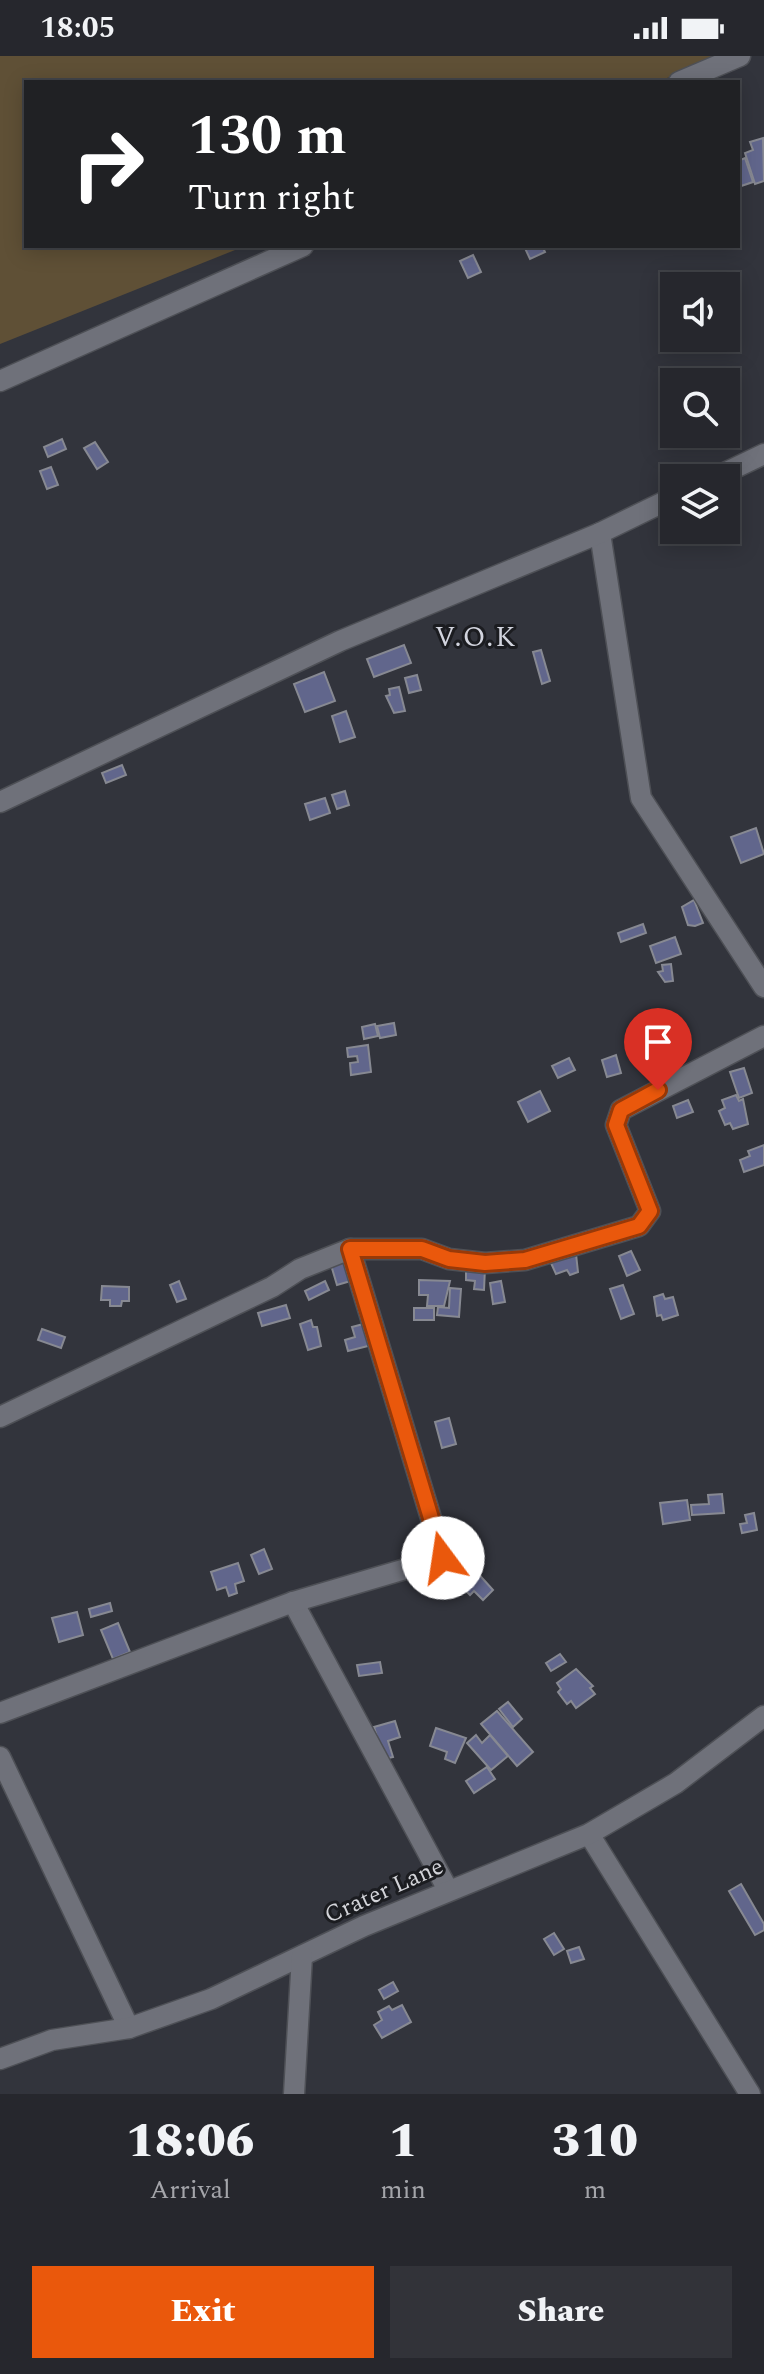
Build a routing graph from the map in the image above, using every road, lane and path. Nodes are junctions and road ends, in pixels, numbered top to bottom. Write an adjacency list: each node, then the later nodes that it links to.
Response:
1 (740, 56): 2 (street)
2 (684, 80)
3 (299, 248): 4 (street)
4 (0, 381)
5 (764, 454): 6 (street)
6 (740, 466)
7 (660, 504): 8 (street)
8 (600, 533): 9 (street); 10 (street)
9 (0, 802)
10 (764, 987)
11 (764, 1036): 12 (street)
12 (350, 1249): 13 (street); 14 (street)
13 (0, 1417)
14 (293, 1602): 15 (street); 19 (street)
15 (0, 1713)
16 (764, 1716): 18 (street, Crater Lane)
17 (0, 1757): 21 (street)
18 (589, 1834): 19 (street, Crater Lane); 24 (street)
19 (448, 1890): 20 (street, Crater Lane)
20 (302, 1956): 21 (street, Crater Lane); 23 (street)
21 (129, 2028): 22 (street, Crater Lane)
22 (0, 2059)
23 (294, 2094)
24 (750, 2094)

